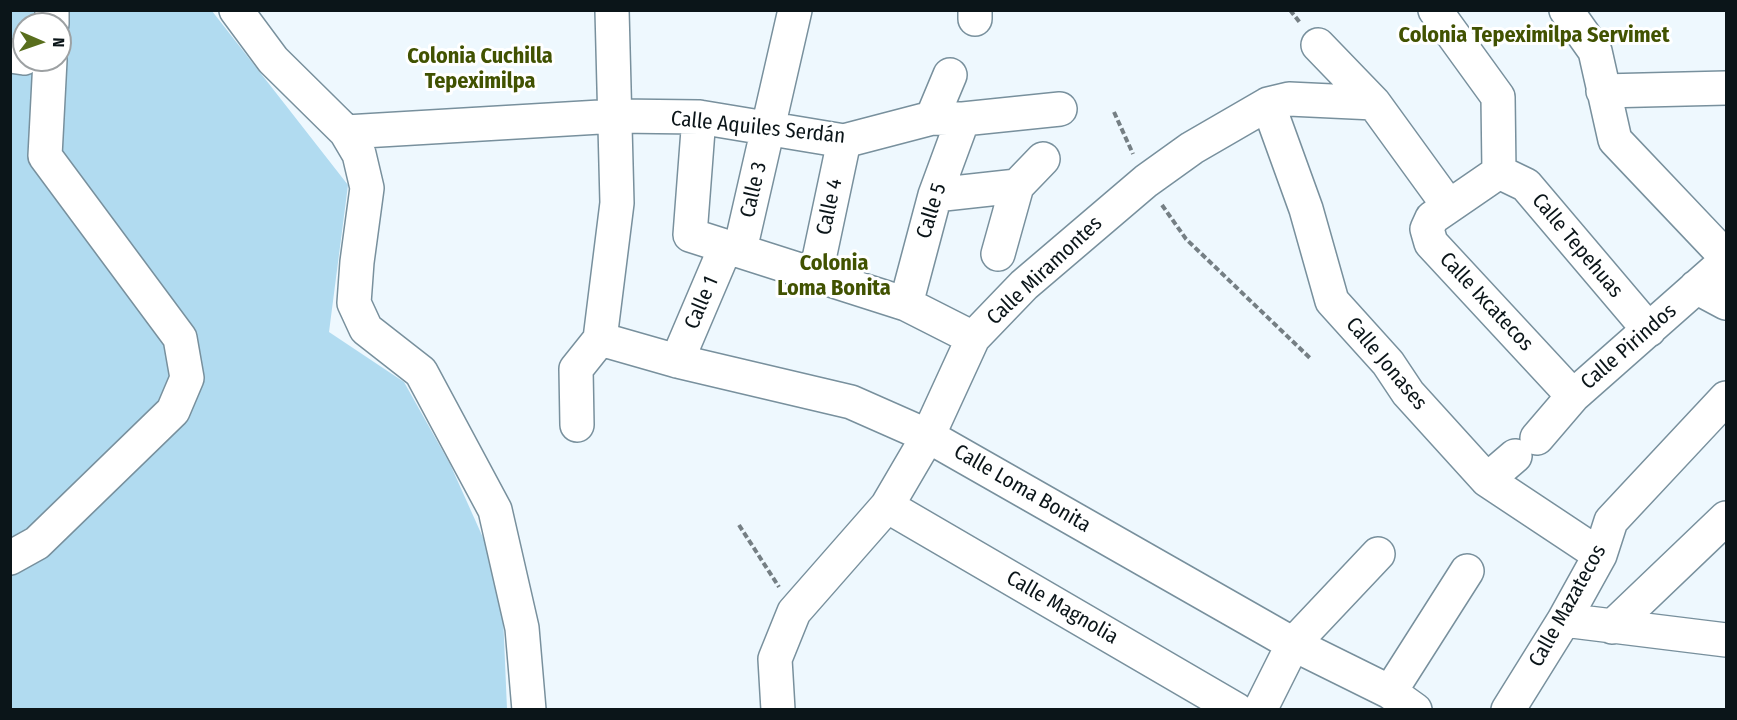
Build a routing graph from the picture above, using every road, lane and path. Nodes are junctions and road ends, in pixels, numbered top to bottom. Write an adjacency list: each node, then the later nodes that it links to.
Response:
1 (236, 10): 19 (street)
2 (612, 10): 15 (street)
3 (795, 10): 18 (street, Calle 3)
4 (1435, 10): 22 (street)
5 (1566, 10): 10 (street)
6 (1318, 45): 11 (street)
7 (40, 72): 49 (street)
8 (950, 75): 17 (street, Calle 5)
9 (1726, 88): 10 (street)
10 (1603, 91): 29 (street)
11 (1374, 103): 12 (street, Calle Miramontes); 26 (street)
12 (1268, 104): 23 (street, Calle Miramontes); 43 (street, Calle Jonases)
13 (1060, 109): 17 (street, Calle Aquiles Serdán)
14 (1114, 112): 23 (path)
15 (617, 116): 16 (street, Calle Aquiles Serdán); 19 (street, Calle Aquiles Serdán); 36 (street)
16 (699, 117): 18 (street, Calle Aquiles Serdán); 27 (street)
17 (948, 119): 20 (street, Calle Aquiles Serdán); 25 (street, Calle 5)
18 (768, 131): 20 (street, Calle Aquiles Serdán); 27 (street, Calle 3)
19 (346, 132): 58 (street)
20 (844, 141): 30 (street, Calle 4)
21 (1043, 159): 24 (street)
22 (1499, 172): 26 (street, Calle Ixcatecos); 34 (street, Calle Tepehuas)
23 (1146, 180): 35 (street, Calle Miramontes); 37 (path)
24 (1017, 186): 25 (street); 28 (street)
25 (935, 195): 33 (street, Calle 5)
26 (1448, 205): 39 (street, Calle Ixcatecos)
27 (733, 248): 30 (street); 38 (street, Calle 1)
28 (998, 254)
29 (1726, 259): 31 (street, Calle Pirindos)
30 (816, 273): 33 (street)
31 (1696, 287): 32 (street); 34 (street, Calle Pirindos)
32 (1726, 303)
33 (906, 304): 35 (street)
34 (1649, 330): 39 (street, Calle Pirindos)
35 (973, 338): 42 (street, Calle Miramontes)
36 (600, 339): 38 (street, Calle Loma Bonita); 41 (street)
37 (1311, 359)
38 (677, 361): 42 (street, Calle Loma Bonita)
39 (1573, 396): 43 (street, Calle Pirindos)
40 (1726, 398): 48 (street, Calle Mazatecos)
41 (578, 425)
42 (928, 436): 44 (street, Calle Miramontes); 55 (street, Calle Loma Bonita)
43 (1487, 480): 48 (street, Calle Jonases)
44 (887, 506): 51 (street, Calle Miramontes); 59 (street, Calle Magnolia)
45 (1726, 518): 53 (street)
46 (739, 525): 51 (path)
47 (1378, 554): 55 (street)
48 (1600, 555): 52 (street, Calle Mazatecos)
49 (10, 558)
50 (1467, 571): 56 (street)
51 (794, 612): 57 (street, Calle Miramontes)
52 (1564, 620): 53 (street); 61 (street, Calle Mazatecos)
53 (1612, 627): 54 (street)
54 (1726, 640)
55 (1293, 644): 56 (street, Calle Loma Bonita); 60 (street)
56 (1403, 701)
57 (782, 707)
58 (529, 710)
59 (1237, 710)
60 (1260, 710)
61 (1508, 710)

